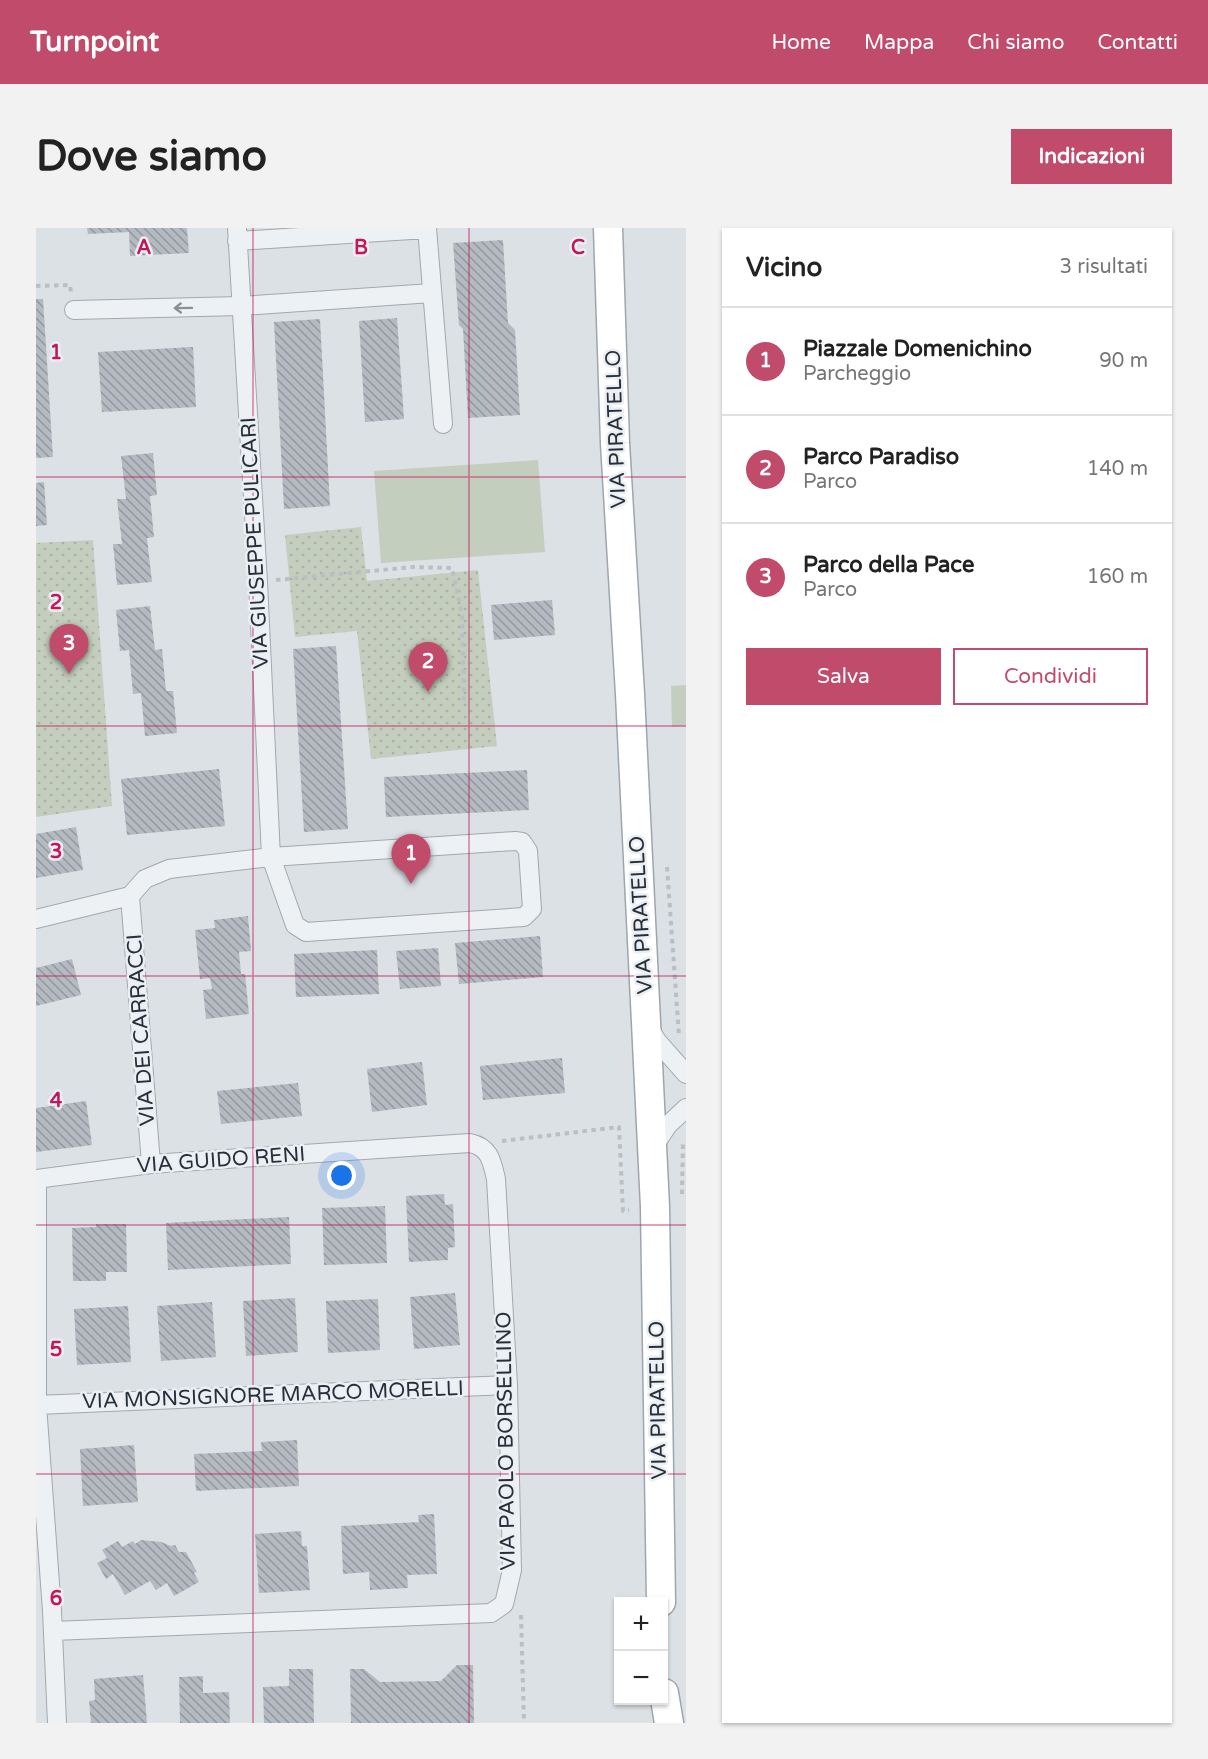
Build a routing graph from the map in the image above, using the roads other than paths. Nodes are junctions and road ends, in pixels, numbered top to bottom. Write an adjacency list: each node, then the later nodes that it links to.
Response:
1 (608, 228): 11 (main road, VIA PIRATELLO)
2 (427, 229): 3 (street); 4 (street)
3 (237, 235): 5 (street, VIA GIUSEPPE PULICARI)
4 (432, 293): 5 (street); 7 (street)
5 (241, 306): 6 (street, one-way to 6); 8 (street, VIA GIUSEPPE PULICARI)
6 (74, 310)
7 (443, 424)
8 (271, 857): 8 (street, VIA GIUSEPPE PULICARI); 9 (street)
9 (130, 896): 10 (street); 16 (street, VIA DEI CARRACCI)
10 (36, 920)
11 (646, 1023): 12 (street); 15 (main road, VIA PIRATELLO)
12 (686, 1074)
13 (686, 1108): 15 (street)
14 (485, 1149): 16 (street, VIA GUIDO RENI); 18 (street, VIA PAOLO BORSELLINO)
15 (652, 1149): 20 (main road, VIA PIRATELLO)
16 (151, 1164): 17 (street, VIA GUIDO RENI)
17 (37, 1179): 19 (street)
18 (508, 1385): 19 (street, VIA MONSIGNORE MARCO MORELLI); 22 (street, VIA PAOLO BORSELLINO)
19 (37, 1405): 21 (street)
20 (661, 1597)
21 (44, 1611): 22 (street)
22 (53, 1631): 25 (street)
23 (659, 1705): 26 (main road)
24 (665, 1705): 27 (main road)
25 (57, 1723)
26 (656, 1723)
27 (669, 1723)

